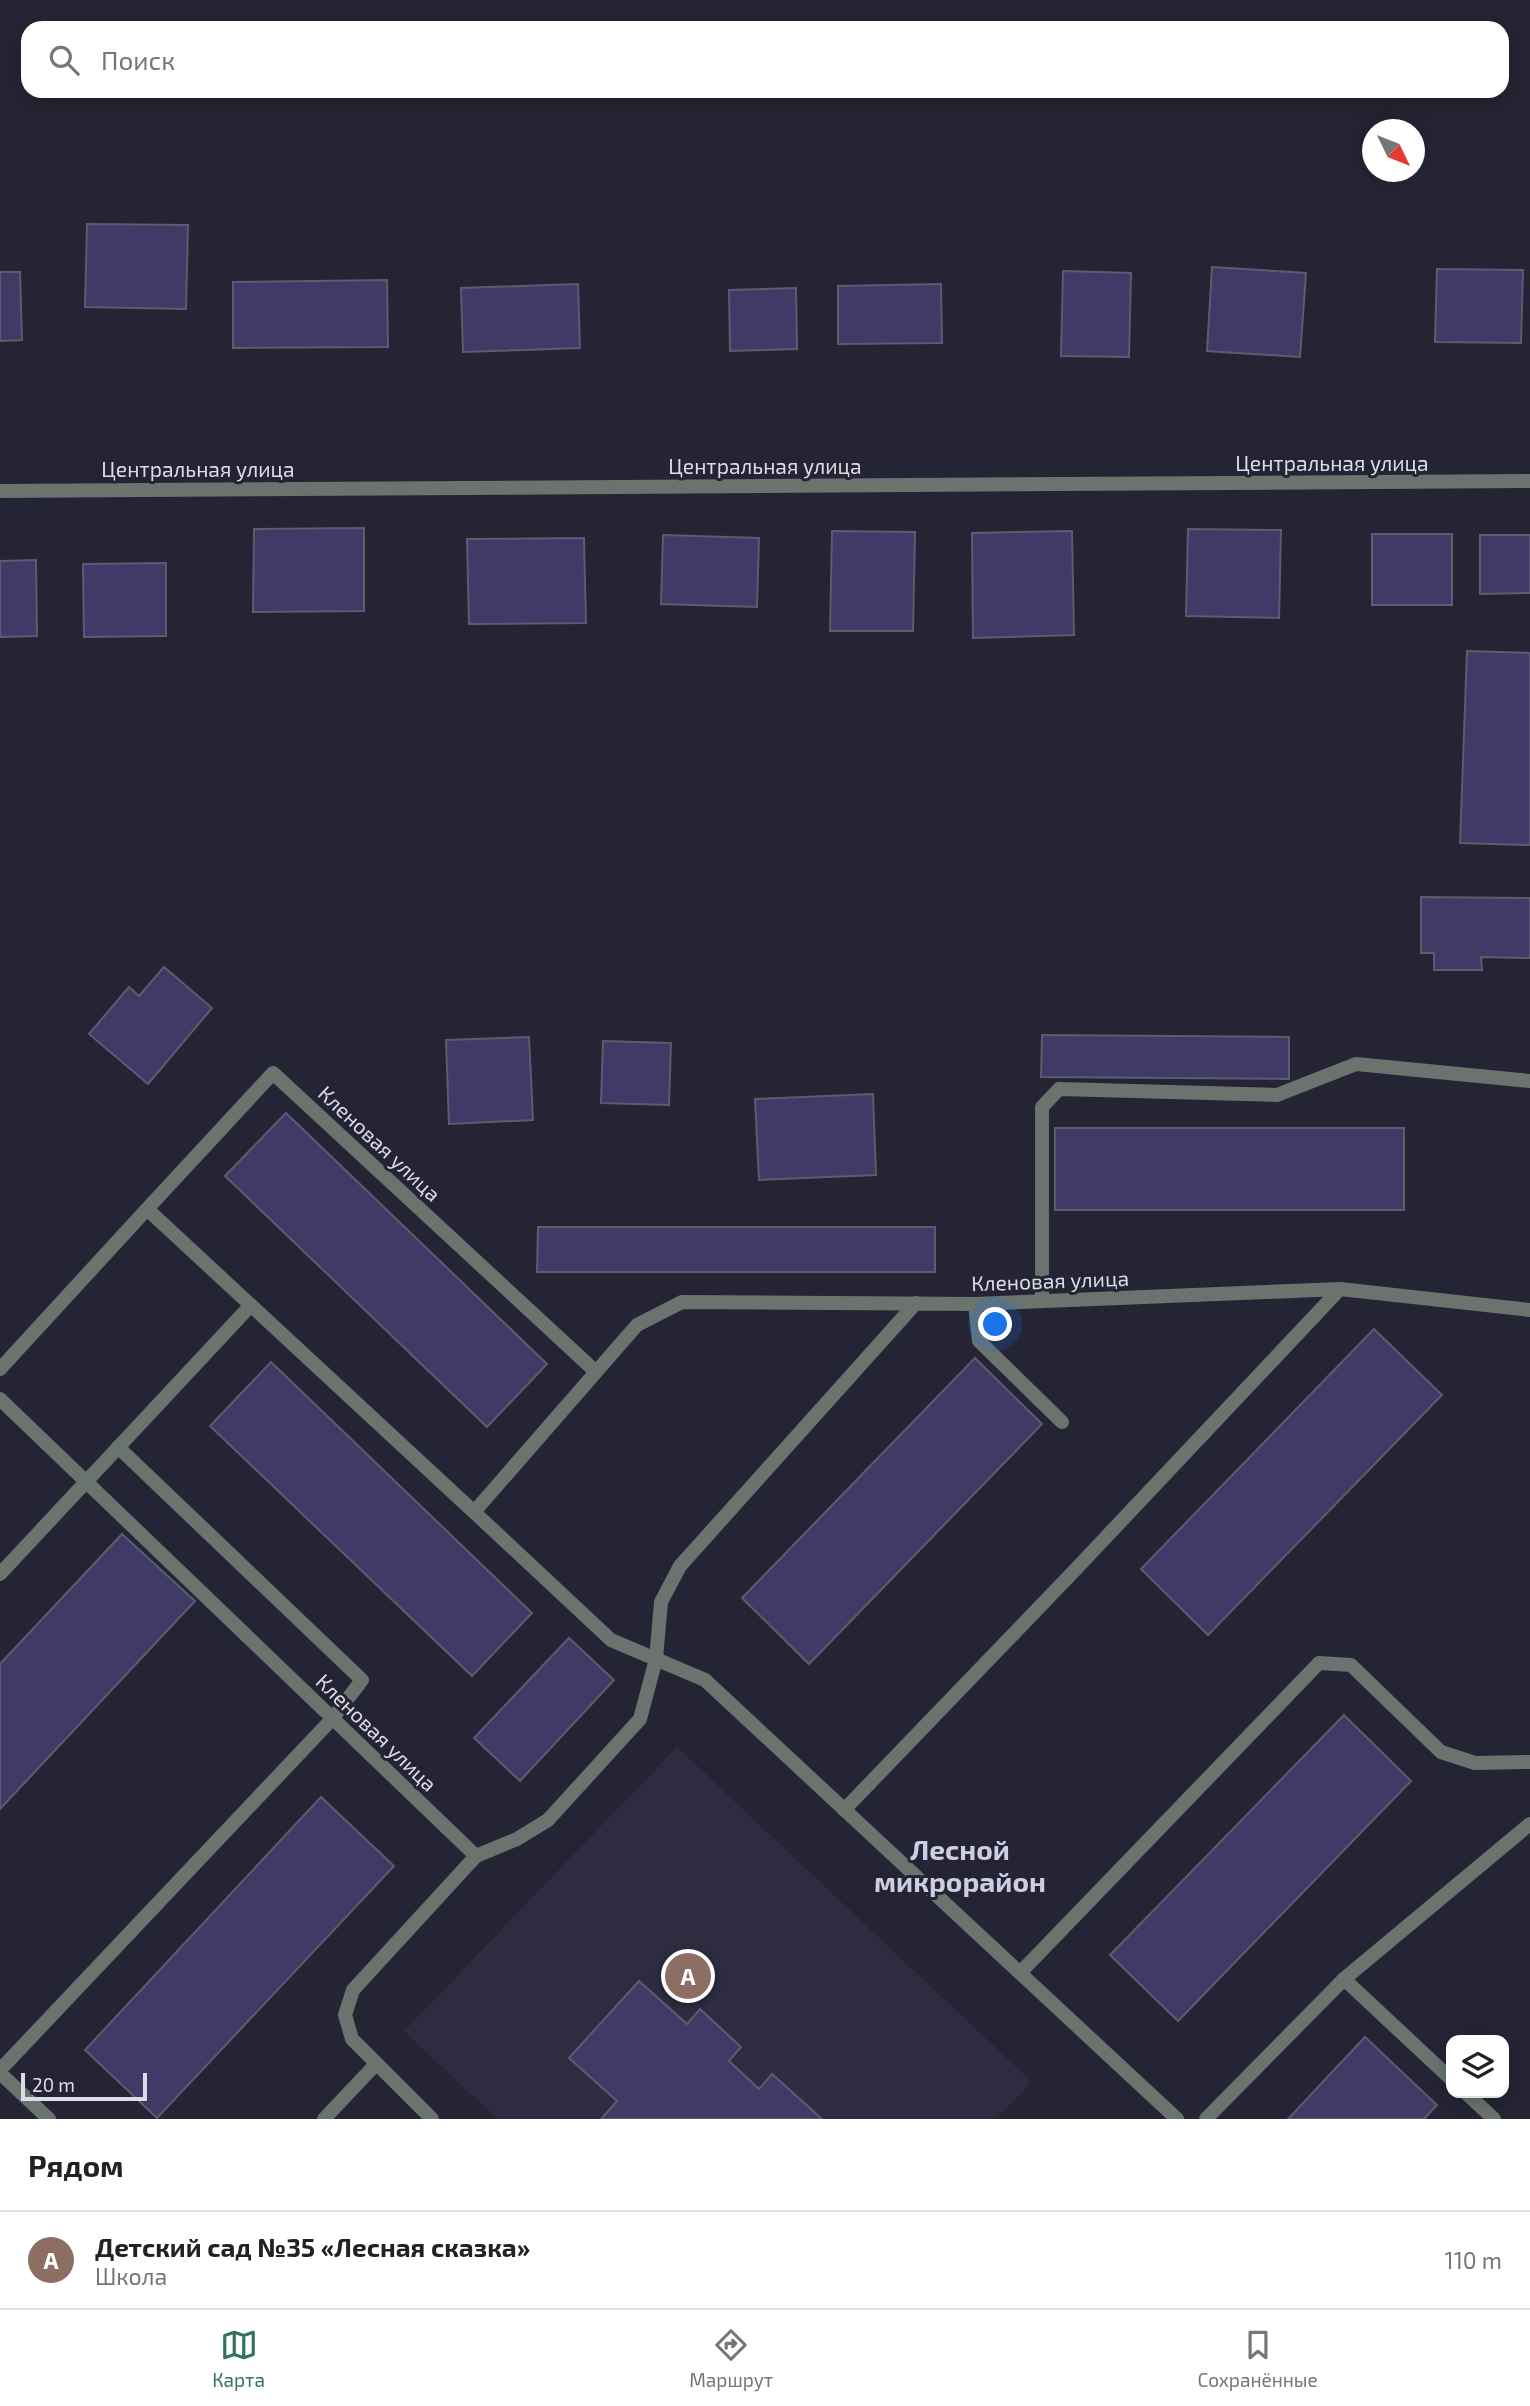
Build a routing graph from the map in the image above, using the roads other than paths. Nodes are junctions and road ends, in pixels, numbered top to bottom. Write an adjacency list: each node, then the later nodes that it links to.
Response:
1 (1530, 481): 2 (street, Центральная улица)
2 (0, 491)
3 (1530, 1081): 6 (street)
4 (147, 1209): 9 (street); 11 (street, Кленовая улица); 12 (street, Кленовая улица)
5 (1340, 1289): 6 (street, Кленовая улица); 10 (street, Кленовая улица); 22 (street)
6 (1042, 1301): 8 (street, Кленовая улица)
7 (916, 1303): 8 (street, Кленовая улица); 12 (street, Кленовая улица); 19 (street)
8 (975, 1304): 14 (street)
9 (251, 1305): 15 (street); 17 (street)
10 (1530, 1310)
11 (0, 1369)
12 (595, 1371): 17 (street, Кленовая улица)
13 (0, 1399): 16 (street, Кленовая улица)
14 (1062, 1422)
15 (118, 1447): 16 (street); 20 (street)
16 (86, 1481): 18 (street); 20 (street, Кленовая улица)
17 (474, 1512): 19 (street)
18 (0, 1574)
19 (656, 1659): 22 (street); 24 (street)
20 (333, 1718): 24 (street, Кленовая улица); 28 (street)
21 (1530, 1762): 25 (street)
22 (844, 1810): 25 (street)
23 (1530, 1824): 26 (street)
24 (476, 1856): 27 (street)
25 (1020, 1973): 34 (street)
26 (1344, 1979): 29 (street); 35 (street)
27 (376, 2064): 32 (street); 33 (street)
28 (0, 2072): 31 (street)
29 (1446, 2074)
30 (1471, 2098): 36 (street)
31 (49, 2119)
32 (324, 2119)
33 (432, 2119)
34 (1177, 2119)
35 (1206, 2119)
36 (1494, 2119)

